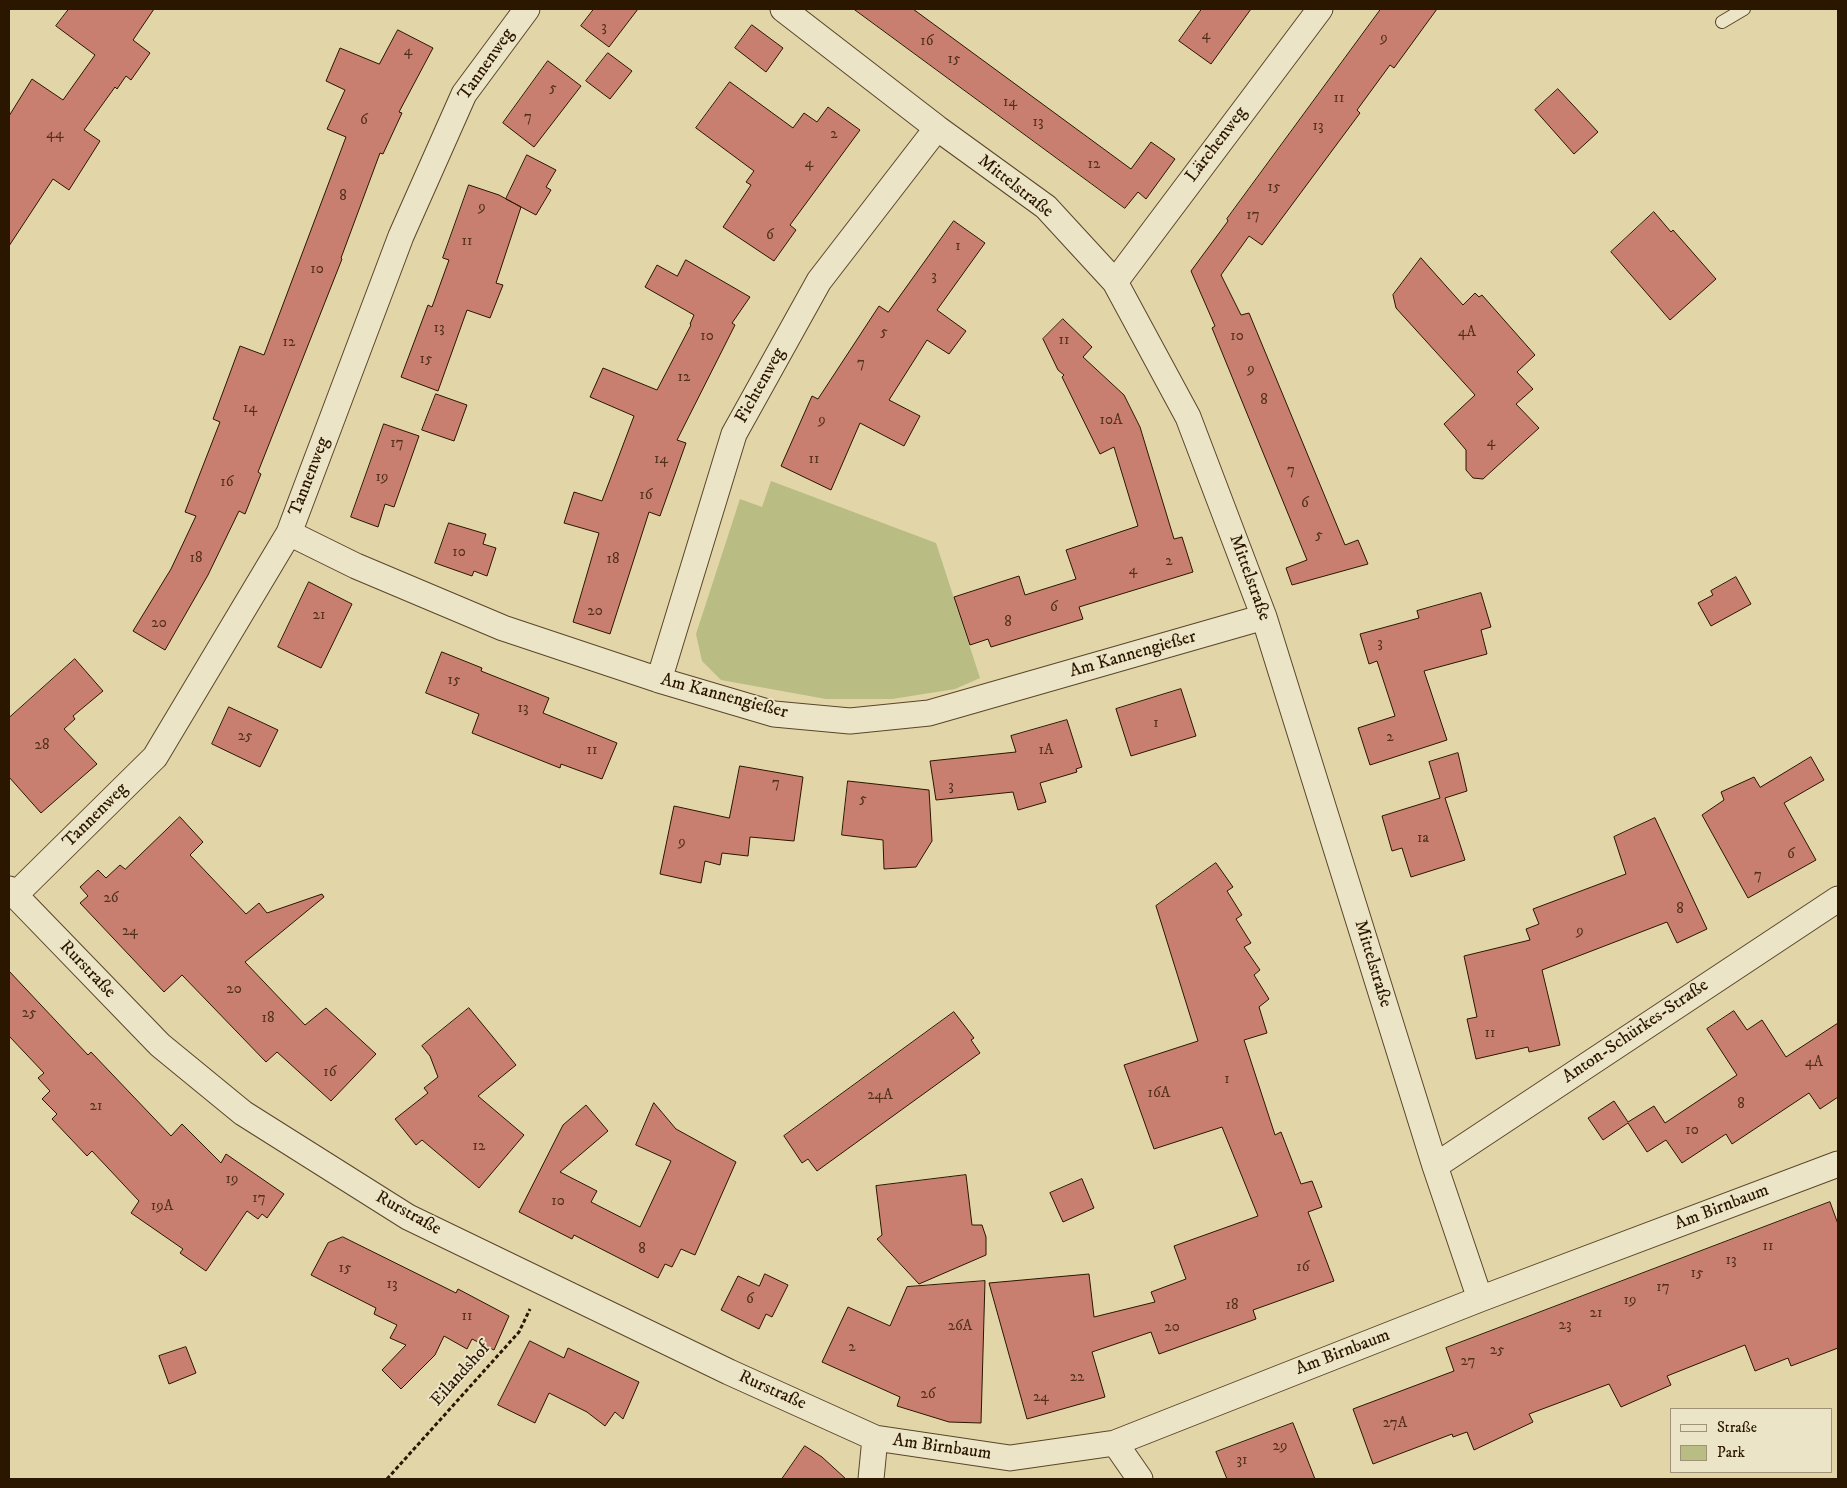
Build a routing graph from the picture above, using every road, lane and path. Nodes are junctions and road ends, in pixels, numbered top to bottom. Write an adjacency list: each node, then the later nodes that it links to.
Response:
1 (527, 9): 8 (street, Tannenweg)
2 (783, 9): 6 (street, Mittelstraße)
3 (1320, 9): 7 (street, Lärchenweg)
4 (1744, 9): 5 (lane)
5 (1722, 22)
6 (937, 128): 7 (street, Mittelstraße); 10 (street, Fichtenweg)
7 (1115, 282): 9 (street, Mittelstraße)
8 (289, 533): 10 (street, Am Kannengießer); 11 (street, Tannenweg)
9 (1264, 617): 10 (street, Am Kannengießer); 14 (street, Mittelstraße)
10 (659, 680)
11 (12, 893): 15 (street, Rurstraße)
12 (1838, 899): 14 (street, Anton-Schürkes-Straße)
13 (1838, 1164): 16 (street, Am Birnbaum)
14 (1435, 1166): 16 (street, Mittelstraße)
15 (544, 1281): 17 (street, Rurstraße); 19 (path, Eilandshof)
16 (1480, 1299): 18 (street, Am Birnbaum)
17 (875, 1438): 18 (street, Am Birnbaum); 20 (street, Am Birnbaum)
18 (1115, 1443): 21 (street)
19 (386, 1479)
20 (871, 1479)
21 (1140, 1479)

